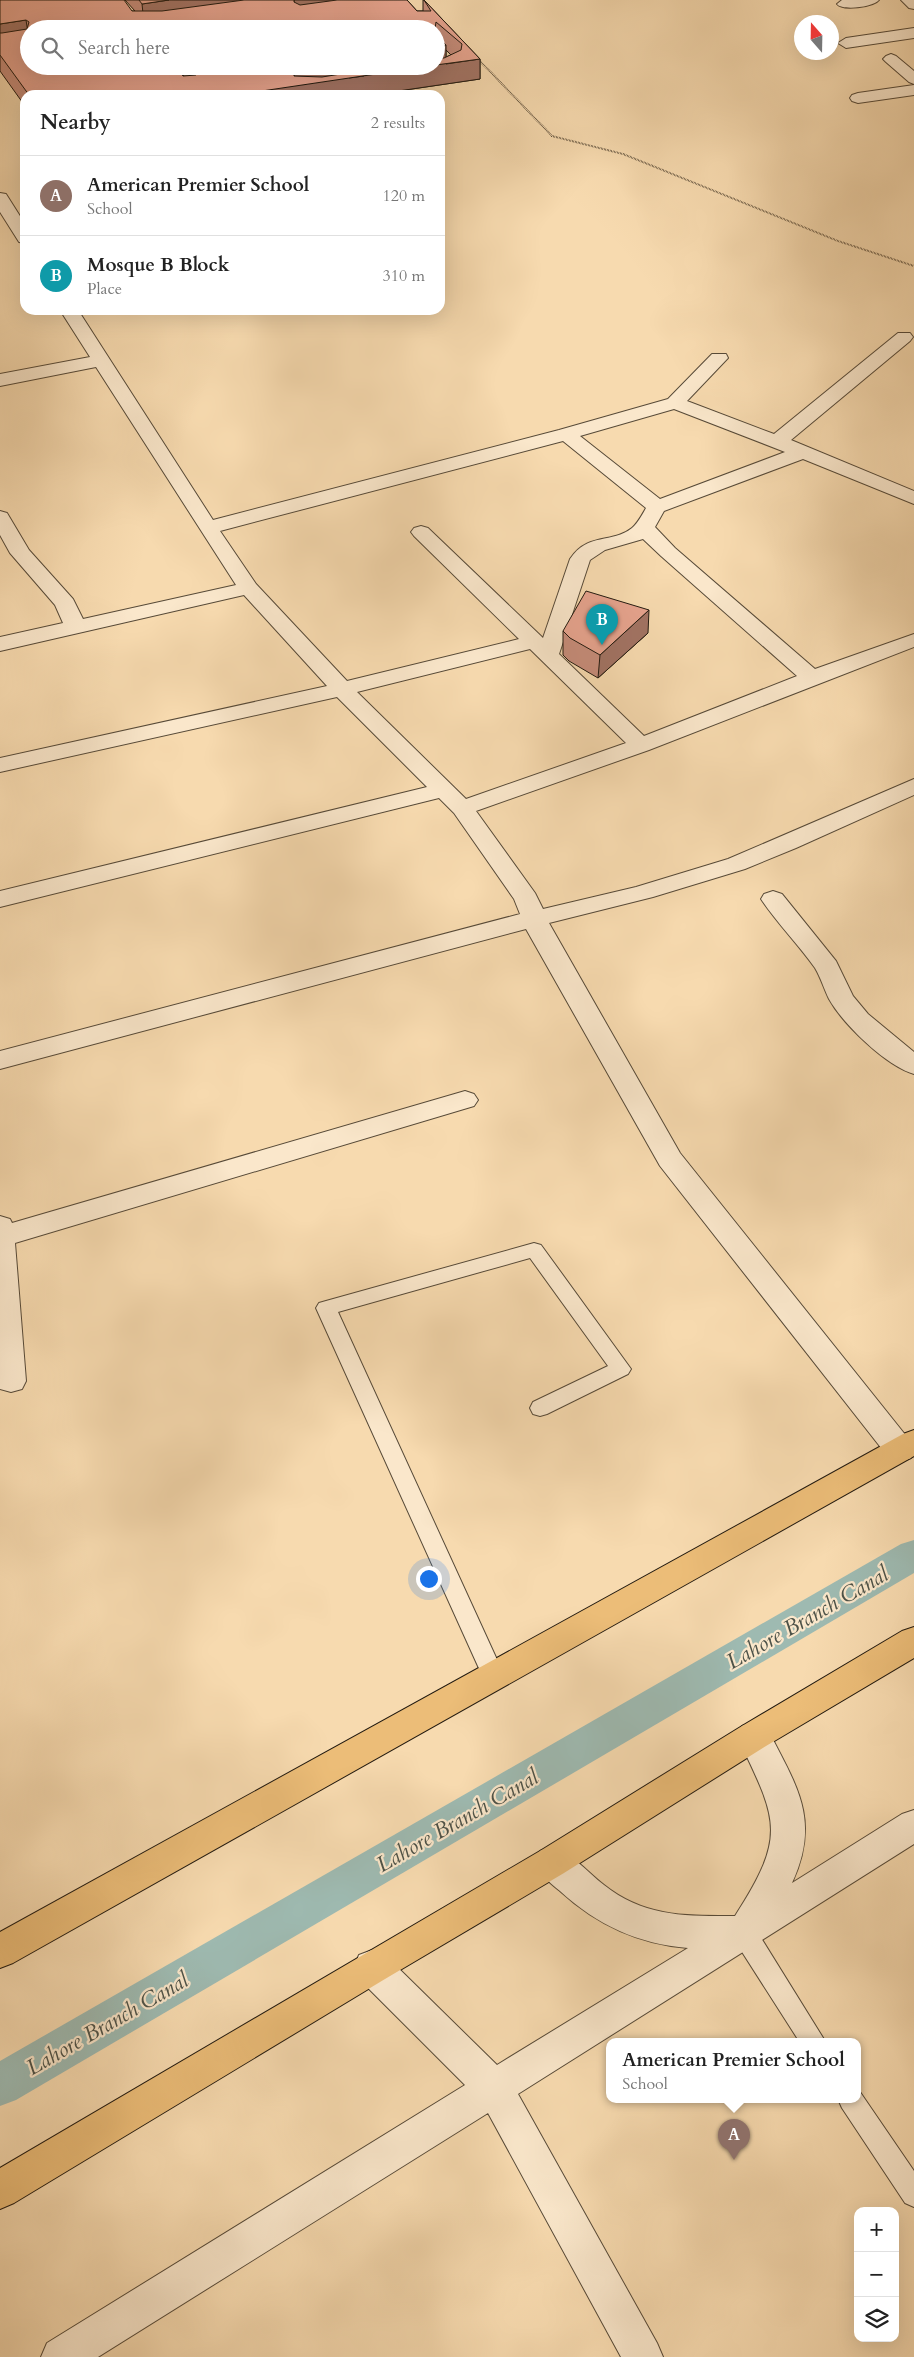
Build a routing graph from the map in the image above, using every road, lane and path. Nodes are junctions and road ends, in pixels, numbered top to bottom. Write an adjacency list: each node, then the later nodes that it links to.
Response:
1 (872, 0): 3 (street)
2 (908, 0): 4 (street)
3 (844, 4)
4 (914, 5)
5 (914, 33): 6 (street)
6 (846, 43)
7 (476, 57): 16 (path)
8 (891, 59): 10 (street)
9 (176, 75): 11 (lane)
10 (914, 78)
11 (181, 82)
12 (914, 90): 13 (street)
13 (858, 98)
14 (0, 198): 15 (street)
15 (20, 230)
16 (914, 266)
17 (72, 315): 20 (street)
18 (904, 337): 24 (street)
19 (719, 358): 22 (street)
20 (101, 361): 21 (street); 29 (street)
21 (0, 380)
22 (674, 403): 23 (street); 24 (street)
23 (566, 434): 27 (street); 29 (street)
24 (777, 442): 25 (street)
25 (803, 452): 26 (street); 27 (street)
26 (912, 495)
27 (657, 507): 30 (street)
28 (0, 518): 33 (street)
29 (208, 528): 32 (street)
30 (644, 528): 36 (street); 37 (street)
31 (421, 532): 36 (street)
32 (250, 588): 33 (street); 38 (street)
33 (76, 628): 35 (street)
34 (914, 640): 37 (street)
35 (0, 644)
36 (541, 649): 38 (street); 39 (street)
37 (812, 678): 39 (street)
38 (342, 689): 40 (street); 42 (street)
39 (641, 745): 43 (street)
40 (0, 765)
41 (914, 786): 46 (street)
42 (442, 790): 43 (street); 44 (street)
43 (462, 808): 46 (street)
44 (0, 899)
45 (773, 899): 48 (street)
46 (533, 919): 47 (street); 53 (street)
47 (0, 1060)
48 (914, 1065)
49 (465, 1100): 50 (street)
50 (0, 1233): 51 (street)
51 (11, 1381)
52 (540, 1408): 55 (lane)
53 (907, 1446): 55 (highway)
54 (914, 1641): 56 (highway)
55 (492, 1675): 60 (highway)
56 (754, 1736): 58 (highway); 59 (street)
57 (914, 1825): 59 (street)
58 (552, 1862): 59 (street); 61 (highway)
59 (744, 1933): 62 (lane); 63 (street)
60 (0, 1951)
61 (372, 1966): 63 (street); 65 (highway)
62 (811, 2038)
63 (494, 2088): 67 (street); 68 (street)
64 (854, 2103): 66 (lane)
65 (0, 2190)
66 (914, 2194)
67 (61, 2357)
68 (643, 2357)

